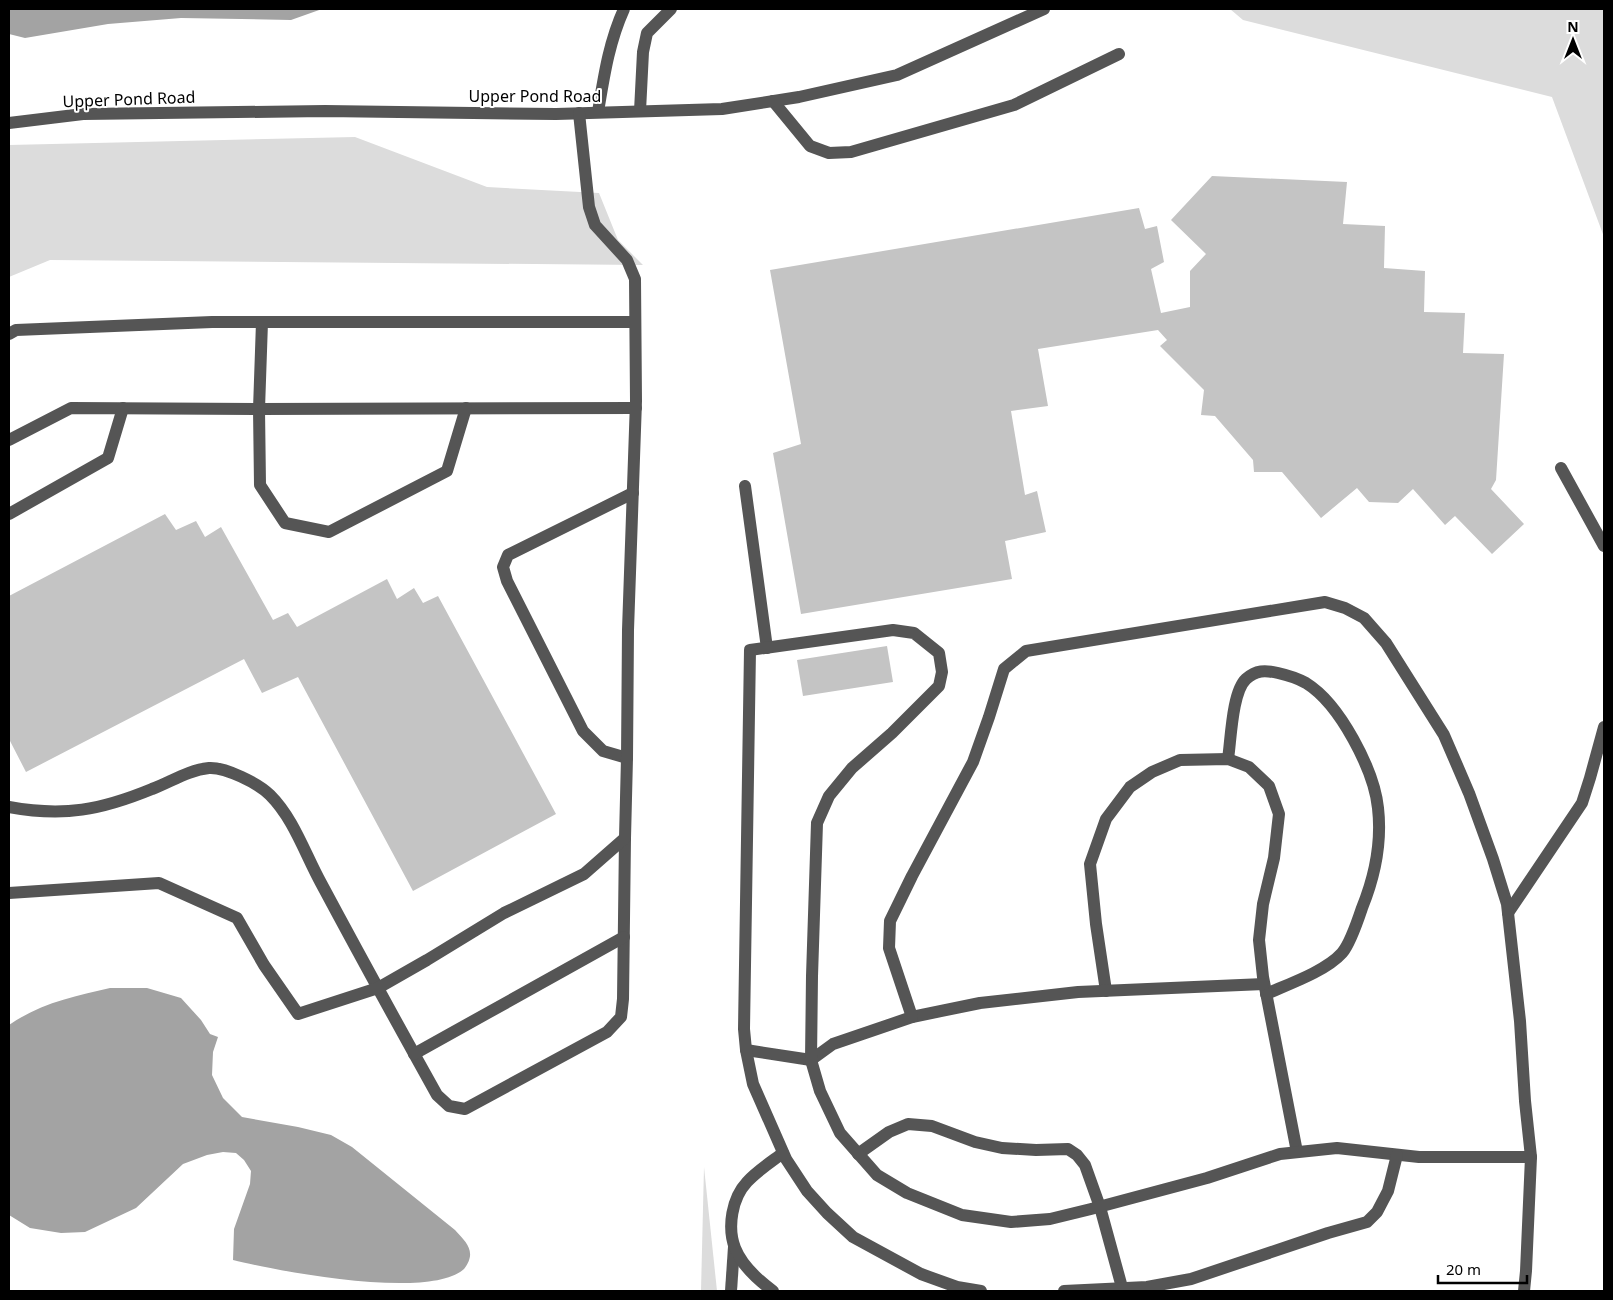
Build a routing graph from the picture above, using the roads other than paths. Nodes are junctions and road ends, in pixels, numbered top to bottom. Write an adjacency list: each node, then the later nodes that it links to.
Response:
1 (624, 9): 7 (street)
2 (671, 9): 6 (street)
3 (1044, 9): 5 (street, Upper Pond Road)
4 (1119, 54): 5 (street)
5 (773, 101): 6 (street, Upper Pond Road)
6 (640, 111): 7 (street, Upper Pond Road)
7 (598, 112): 8 (street, Upper Pond Road)
8 (579, 113): 9 (street, Upper Pond Road); 11 (street)
9 (9, 124)
10 (262, 322): 11 (street); 12 (street); 16 (street)
11 (636, 322): 15 (street)
12 (9, 334)
13 (124, 408): 16 (street); 17 (street); 21 (street)
14 (466, 408): 15 (street); 16 (street); 16 (street)
15 (636, 408): 20 (street)
16 (259, 409)
17 (9, 440)
18 (1561, 468): 22 (street)
19 (745, 486): 23 (street)
20 (633, 493): 25 (street); 25 (street)
21 (9, 514)
22 (1604, 546)
23 (767, 648): 36 (street); 38 (street)
24 (1604, 728): 30 (street)
25 (627, 758): 28 (street)
26 (1228, 759): 33 (street); 33 (street); 34 (street)
27 (9, 807): 32 (street)
28 (625, 838): 31 (street); 32 (street)
29 (9, 893): 32 (street)
30 (1508, 913): 35 (street); 43 (street)
31 (624, 937): 37 (street); 37 (street)
32 (378, 988): 37 (street)
33 (1265, 989): 34 (street); 39 (street)
34 (1106, 991): 35 (street)
35 (912, 1017): 38 (street)
36 (746, 1050): 38 (street); 40 (street)
37 (414, 1054)
38 (811, 1060): 41 (street)
39 (1297, 1152): 42 (street); 44 (street)
40 (783, 1153): 45 (street); 49 (street)
41 (858, 1154): 44 (street); 44 (street)
42 (1397, 1155): 43 (street); 46 (street)
43 (1531, 1157): 51 (street)
44 (1100, 1207): 46 (street)
45 (734, 1247): 47 (street); 48 (street)
46 (1122, 1290): 50 (street)
47 (731, 1291)
48 (772, 1291)
49 (981, 1291)
50 (1064, 1291)
51 (1524, 1291)

